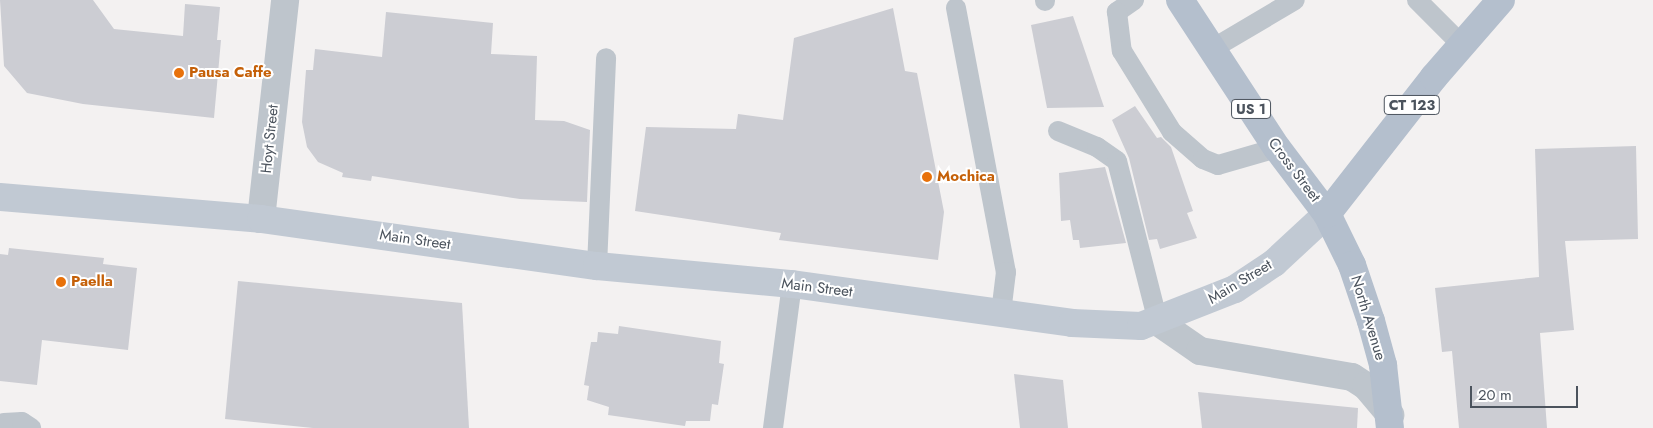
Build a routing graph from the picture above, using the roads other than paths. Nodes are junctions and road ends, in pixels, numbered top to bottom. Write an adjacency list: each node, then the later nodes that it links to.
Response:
1 (285, 0): 15 (street, Hoyt Street)
2 (1134, 0): 12 (lane)
3 (1180, 0): 9 (main road, Cross Street / US 1)
4 (1295, 0): 9 (lane)
5 (1417, 0): 8 (lane)
6 (1501, 0): 8 (main road, Main Street / CT 123)
7 (956, 8): 18 (lane)
8 (1461, 44): 14 (main road, Main Street / CT 123)
9 (1212, 49): 12 (main road, Cross Street / US 1)
10 (606, 58): 16 (lane)
11 (1058, 131): 19 (lane)
12 (1277, 148): 14 (main road, Cross Street / US 1)
13 (0, 198): 15 (main road, Main Street)
14 (1327, 214): 19 (main road, Main Street); 20 (main road, North Avenue / US 1)
15 (261, 218): 16 (main road, Main Street)
16 (597, 266): 17 (main road, Main Street)
17 (792, 284): 18 (main road, Main Street); 23 (lane)
18 (1001, 313): 19 (main road, Main Street)
19 (1158, 322): 20 (street)
20 (1390, 421)
21 (4, 423): 22 (lane)
22 (31, 428)
23 (773, 428)

